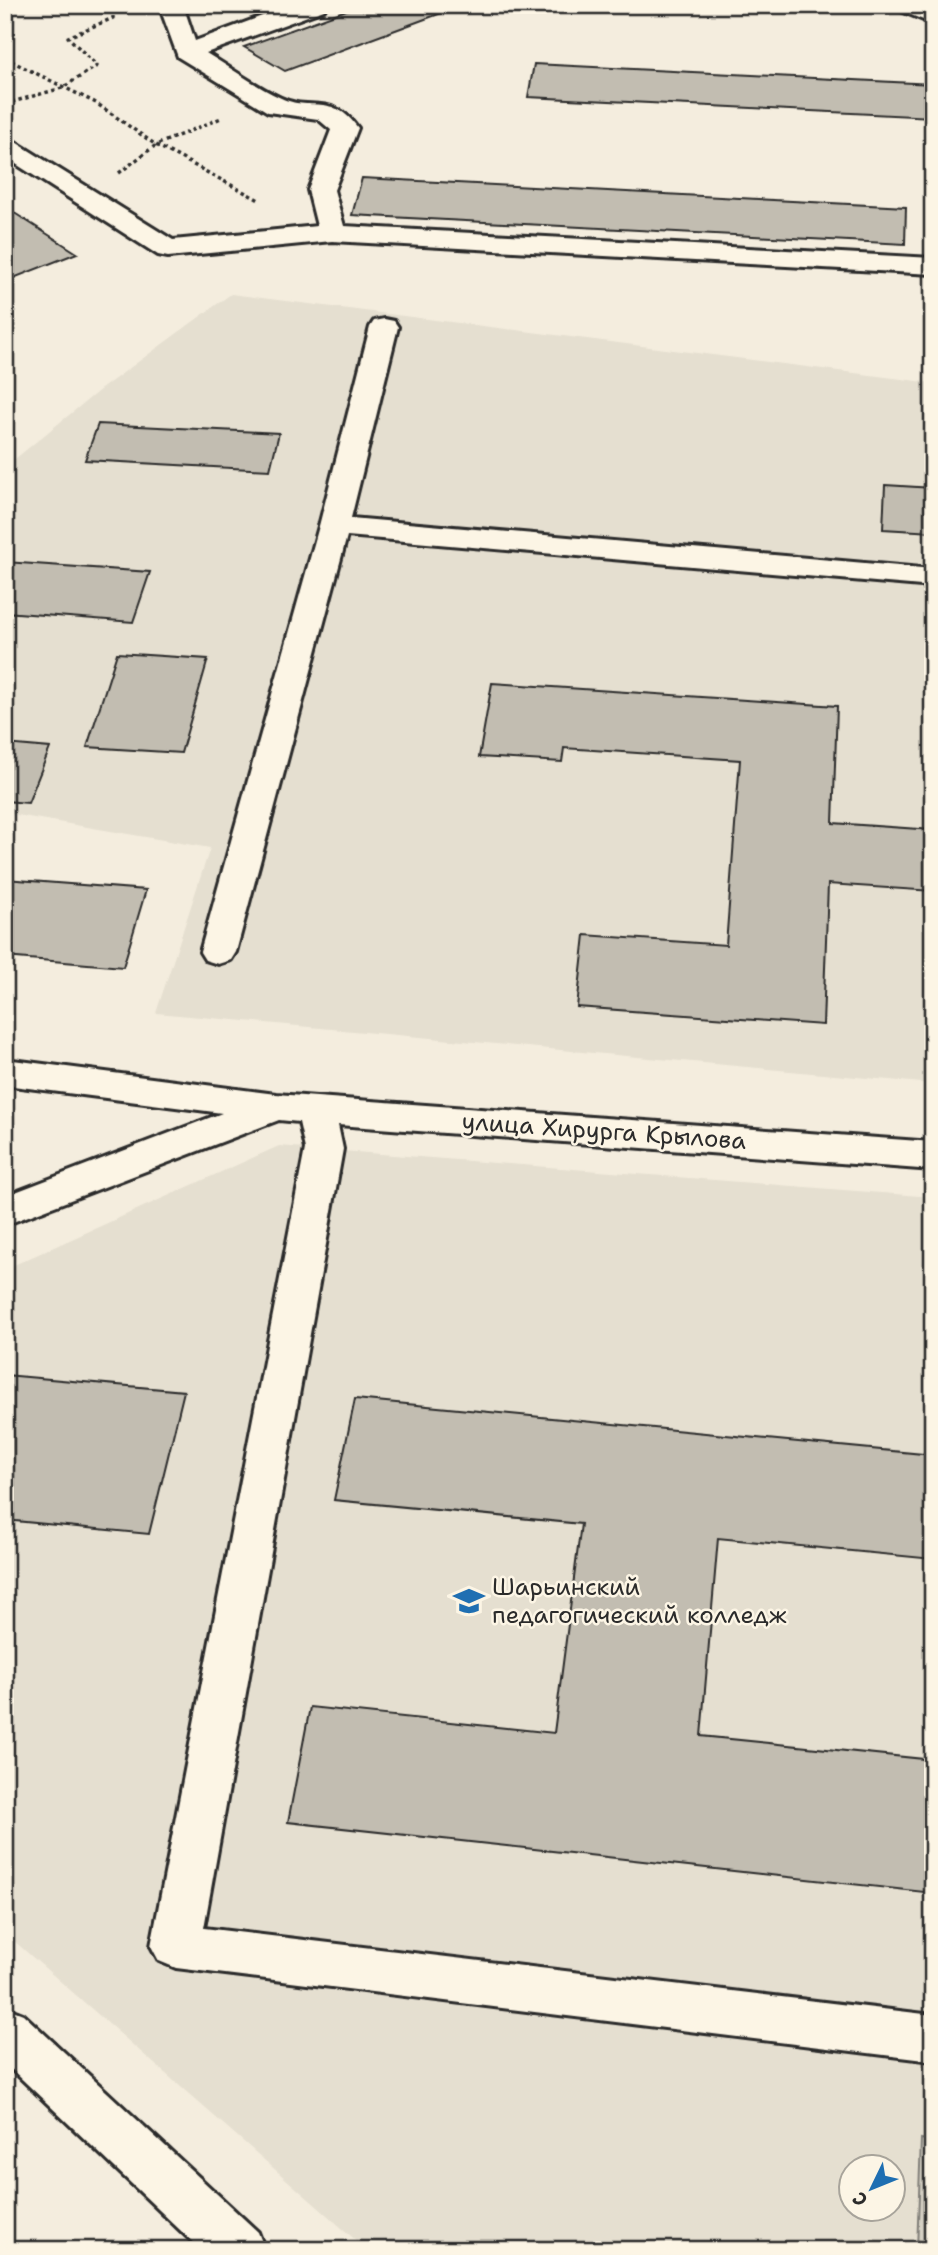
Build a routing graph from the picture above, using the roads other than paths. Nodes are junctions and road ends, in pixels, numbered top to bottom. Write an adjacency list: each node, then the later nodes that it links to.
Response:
1 (170, 5): 5 (street)
2 (315, 5): 5 (street)
3 (908, 5): 4 (street)
4 (933, 17)
5 (187, 52): 7 (street)
6 (5, 146): 7 (street)
7 (330, 226): 8 (street)
8 (933, 266)
9 (384, 327): 10 (street)
10 (334, 526): 11 (street); 12 (street)
11 (933, 578)
12 (218, 952)
13 (5, 1072): 14 (street, улица Хирурга Крылова)
14 (296, 1108): 15 (street, улица Хирурга Крылова); 16 (street); 18 (street)
15 (933, 1156)
16 (5, 1211)
17 (5, 2030): 19 (street)
18 (933, 2038)
19 (239, 2250)

